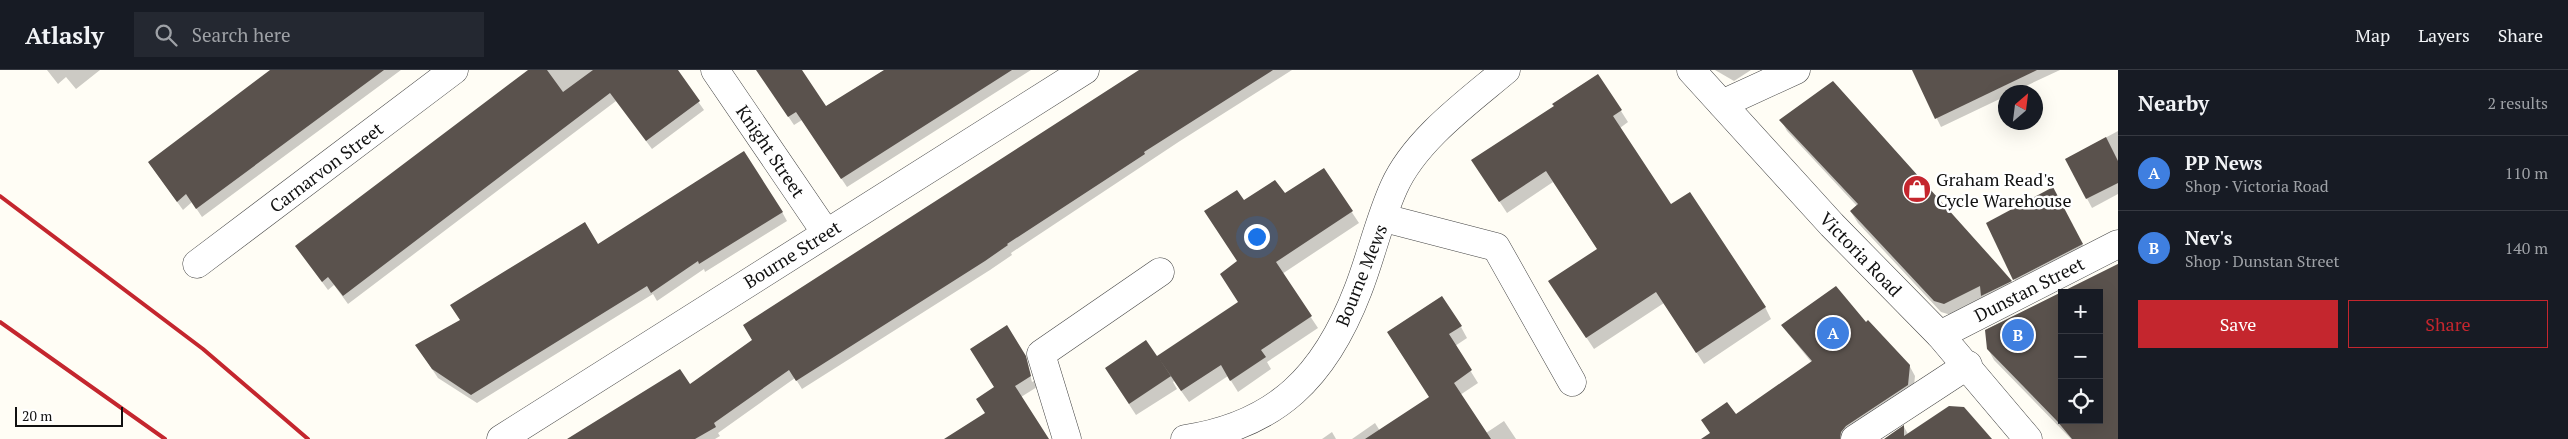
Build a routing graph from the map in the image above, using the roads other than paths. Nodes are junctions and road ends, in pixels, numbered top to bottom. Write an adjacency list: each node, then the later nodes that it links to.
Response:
1 (454, 70): 11 (street, Carnarvon Street)
2 (715, 70): 9 (street, Knight Street)
3 (1085, 70): 9 (street, Bourne Street)
4 (1506, 70): 8 (street, Bourne Mews)
5 (1691, 70): 7 (street, Victoria Road)
6 (1796, 70): 7 (street)
7 (1722, 104): 13 (street, Victoria Road)
8 (1384, 218): 15 (street); 16 (street, Bourne Mews)
9 (826, 233): 17 (street, Bourne Street)
10 (2118, 244): 13 (street, Dunstan Street)
11 (197, 264)
12 (1160, 272): 18 (street)
13 (1940, 334): 14 (street, Victoria Road)
14 (1968, 365): 20 (street); 21 (street, Victoria Road)
15 (1572, 382)
16 (1216, 437): 19 (street, Bourne Mews)
17 (501, 439)
18 (1067, 439)
19 (1185, 439)
20 (1855, 439)
21 (2028, 439)

